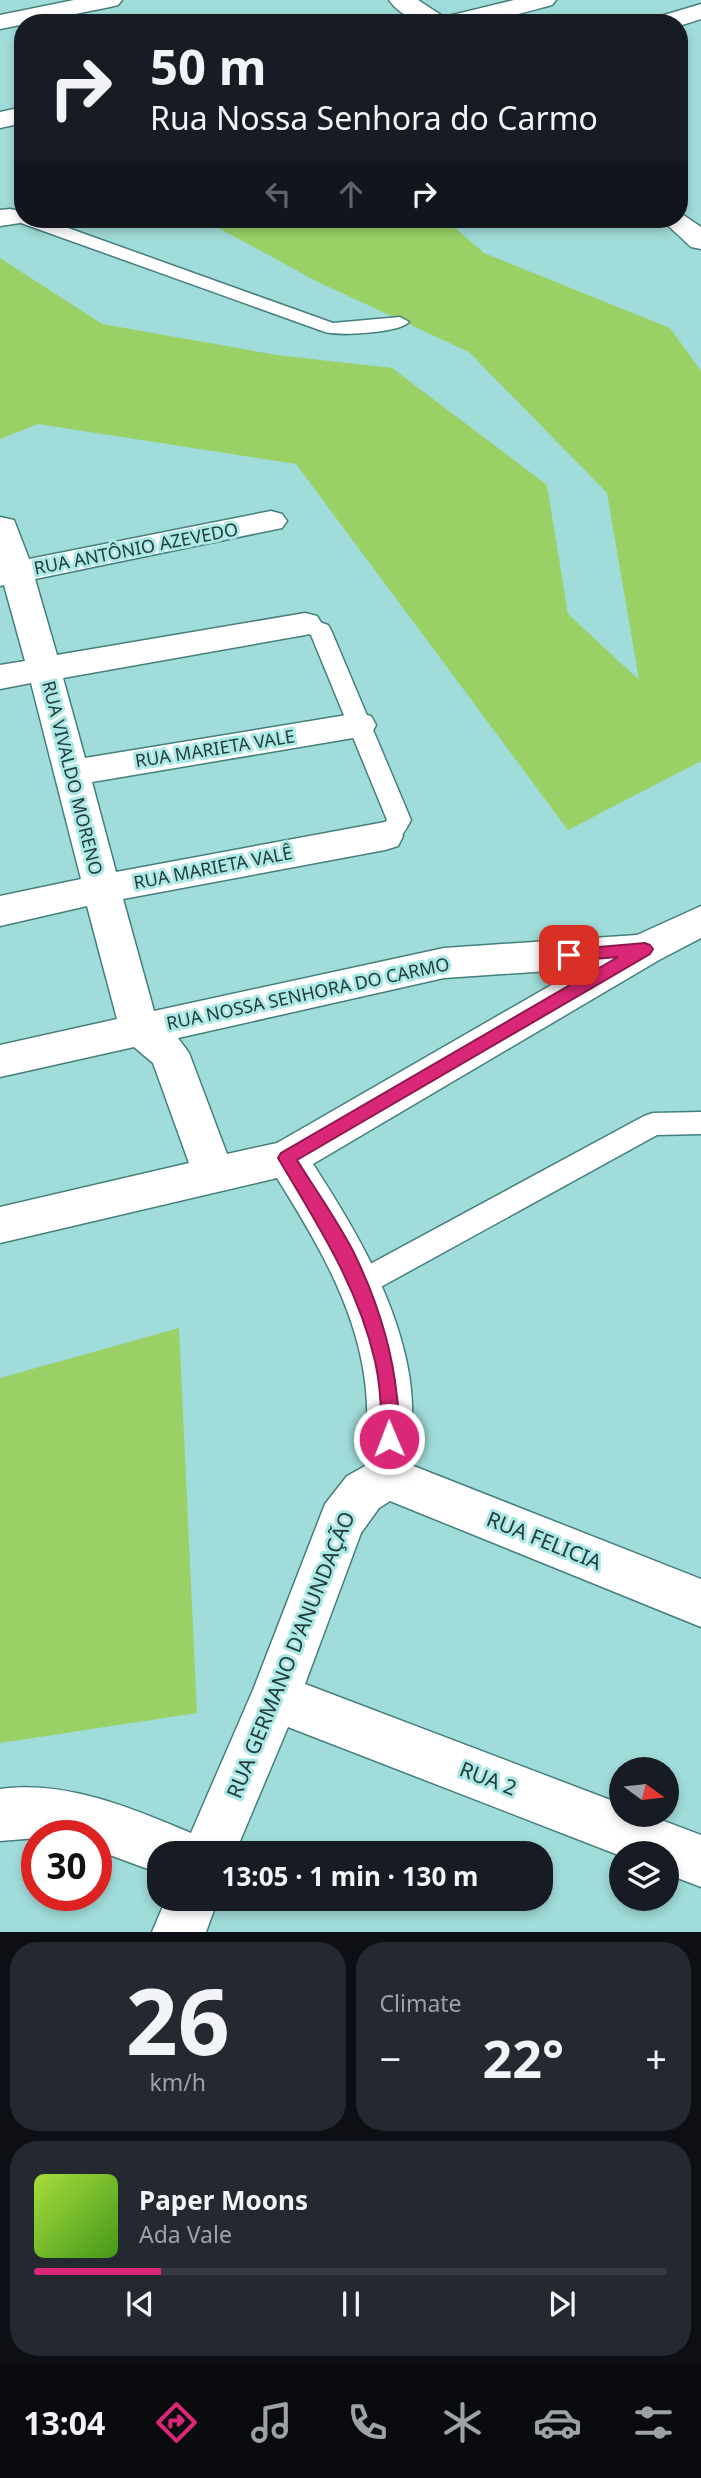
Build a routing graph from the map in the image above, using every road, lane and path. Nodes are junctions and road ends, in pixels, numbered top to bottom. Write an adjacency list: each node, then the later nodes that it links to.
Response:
1 (110, 0): 4 (street)
2 (401, 0): 5 (street)
3 (544, 0): 6 (street)
4 (40, 14)
5 (424, 14)
6 (486, 14)
7 (44, 228): 10 (lane)
8 (686, 228): 9 (street)
9 (701, 241)
10 (400, 322)
11 (271, 521): 13 (street, RUA ANTÔNIO AZEVEDO)
12 (3, 527): 13 (street, RUA VIVALDO MORENO)
13 (9, 574): 15 (street, RUA VIVALDO MORENO)
14 (305, 624): 15 (street); 17 (lane)
15 (46, 670): 16 (street); 18 (street, RUA VIVALDO MORENO)
16 (0, 677)
17 (359, 725): 18 (street, RUA MARIETA VALE); 19 (lane)
18 (71, 773): 20 (street, RUA VIVALDO MORENO)
19 (385, 836): 20 (street, RUA MARIETA VALÊ)
20 (100, 889): 21 (street, RUA MARIETA VALÊ); 24 (street, RUA VIVALDO MORENO)
21 (0, 911)
22 (701, 920): 23 (street, RUA NOSSA SENHORA DO CARMO)
23 (645, 949): 24 (street, RUA NOSSA SENHORA DO CARMO); 27 (street, RUA NOSSA SENHORA DO CARMO)
24 (139, 1029): 25 (street, RUA NOSSA SENHORA DO CARMO); 28 (street)
25 (0, 1061)
26 (701, 1123): 30 (lane)
27 (287, 1158): 28 (street, RUA NOSSA SENHORA DO CARMO); 30 (street)
28 (214, 1175): 29 (street, RUA NOSSA SENHORA DO CARMO)
29 (0, 1225)
30 (358, 1285): 31 (street)
31 (387, 1478): 32 (street, RUA FELICIA); 33 (street, RUA GERMANO D'ANUNDAÇÃO)
32 (701, 1603)
33 (275, 1697): 35 (street, RUA GERMANO D'ANUNDAÇÃO); 37 (street, RUA 2)
34 (0, 1815): 36 (street)
35 (214, 1841)
36 (147, 1843)
37 (701, 1861)

